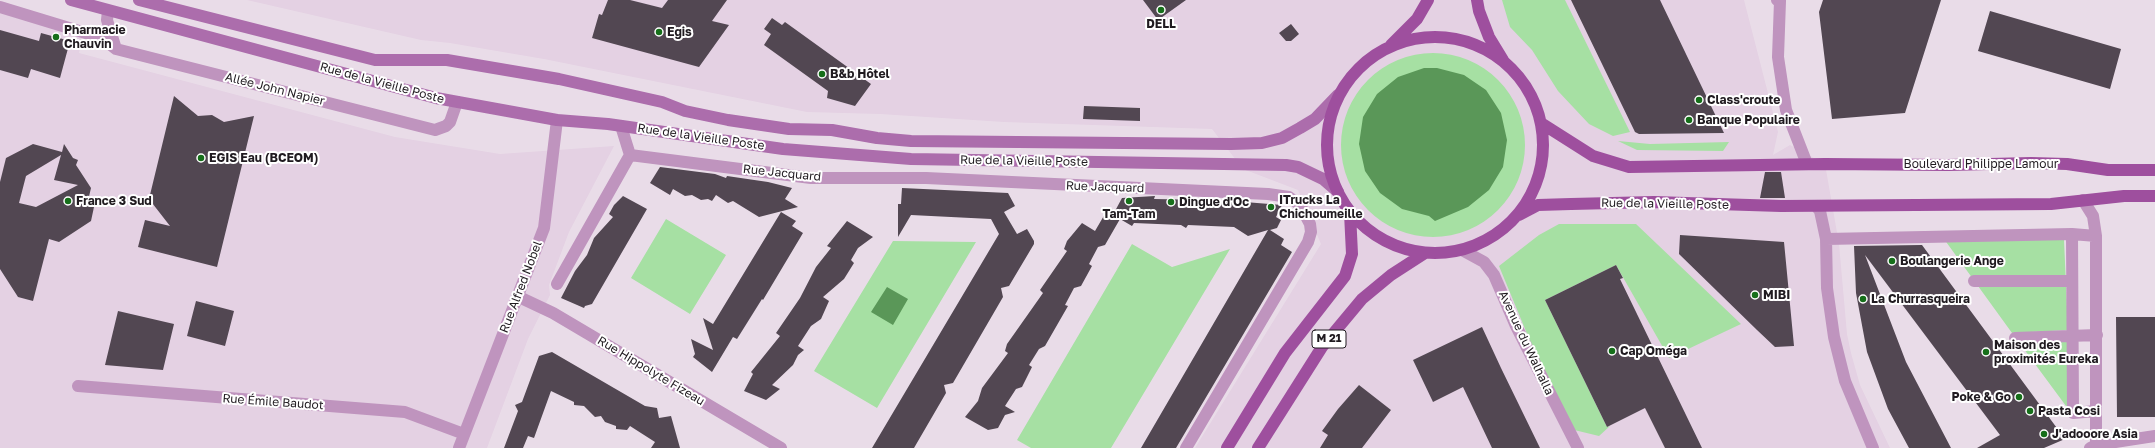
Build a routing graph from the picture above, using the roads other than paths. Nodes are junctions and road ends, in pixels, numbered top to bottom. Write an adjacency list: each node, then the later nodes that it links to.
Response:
1 (71, 0): 7 (main road, Rue de la Vieille Poste)
2 (139, 0): 11 (main road, Rue de la Vieille Poste)
3 (1428, 0): 8 (main road)
4 (1477, 0): 10 (main road)
5 (1779, 0): 17 (street)
6 (0, 7): 9 (street)
7 (108, 11): 9 (street); 12 (main road, Rue de la Vieille Poste)
8 (1391, 46): 10 (main road); 11 (main road)
9 (116, 49): 12 (street, Allée John Napier)
10 (1503, 61): 14 (main road)
11 (1338, 96): 19 (main road)
12 (457, 102): 13 (main road, Rue de la Vieille Poste)
13 (557, 120): 15 (main road, Rue de la Vieille Poste); 33 (street, Rue Alfred Nobel)
14 (1541, 123): 17 (main road); 24 (main road)
15 (621, 126): 16 (street); 19 (main road, Rue de la Vieille Poste)
16 (630, 155): 32 (street); 44 (street, Rue Jacquard)
17 (1807, 164): 18 (main road, Boulevard Philippe Lamour)
18 (2155, 170)
19 (1338, 192): 23 (main road)
20 (2155, 196): 21 (main road)
21 (2083, 200): 22 (main road); 26 (street)
22 (1816, 206): 24 (main road, Rue de la Vieille Poste); 27 (street)
23 (1350, 213): 29 (main road); 45 (main road, M 21)
24 (1516, 217): 28 (main road)
25 (2072, 234): 26 (street); 27 (street); 31 (street)
26 (2096, 236): 35 (street)
27 (1826, 239): 48 (street)
28 (1462, 250): 29 (main road); 47 (street, Avenue du Walhalla)
29 (1425, 253): 46 (main road, M 21)
30 (1974, 281): 31 (street)
31 (2072, 281): 34 (street)
32 (557, 284)
33 (519, 297): 39 (street, Rue Alfred Nobel); 43 (street, Rue Hippolyte Fizeau)
34 (2074, 335): 35 (street); 36 (street); 38 (street)
35 (2097, 335): 38 (street)
36 (2015, 338)
37 (78, 386): 39 (street, Rue Émile Baudot)
38 (2096, 411): 41 (street)
39 (464, 434): 42 (street, Rue Alfred Nobel)
40 (2155, 436): 41 (street)
41 (2094, 447)
42 (459, 448)
43 (781, 448)
44 (1186, 448)
45 (1227, 448)
46 (1258, 448)
47 (1578, 448)
48 (1873, 448)

